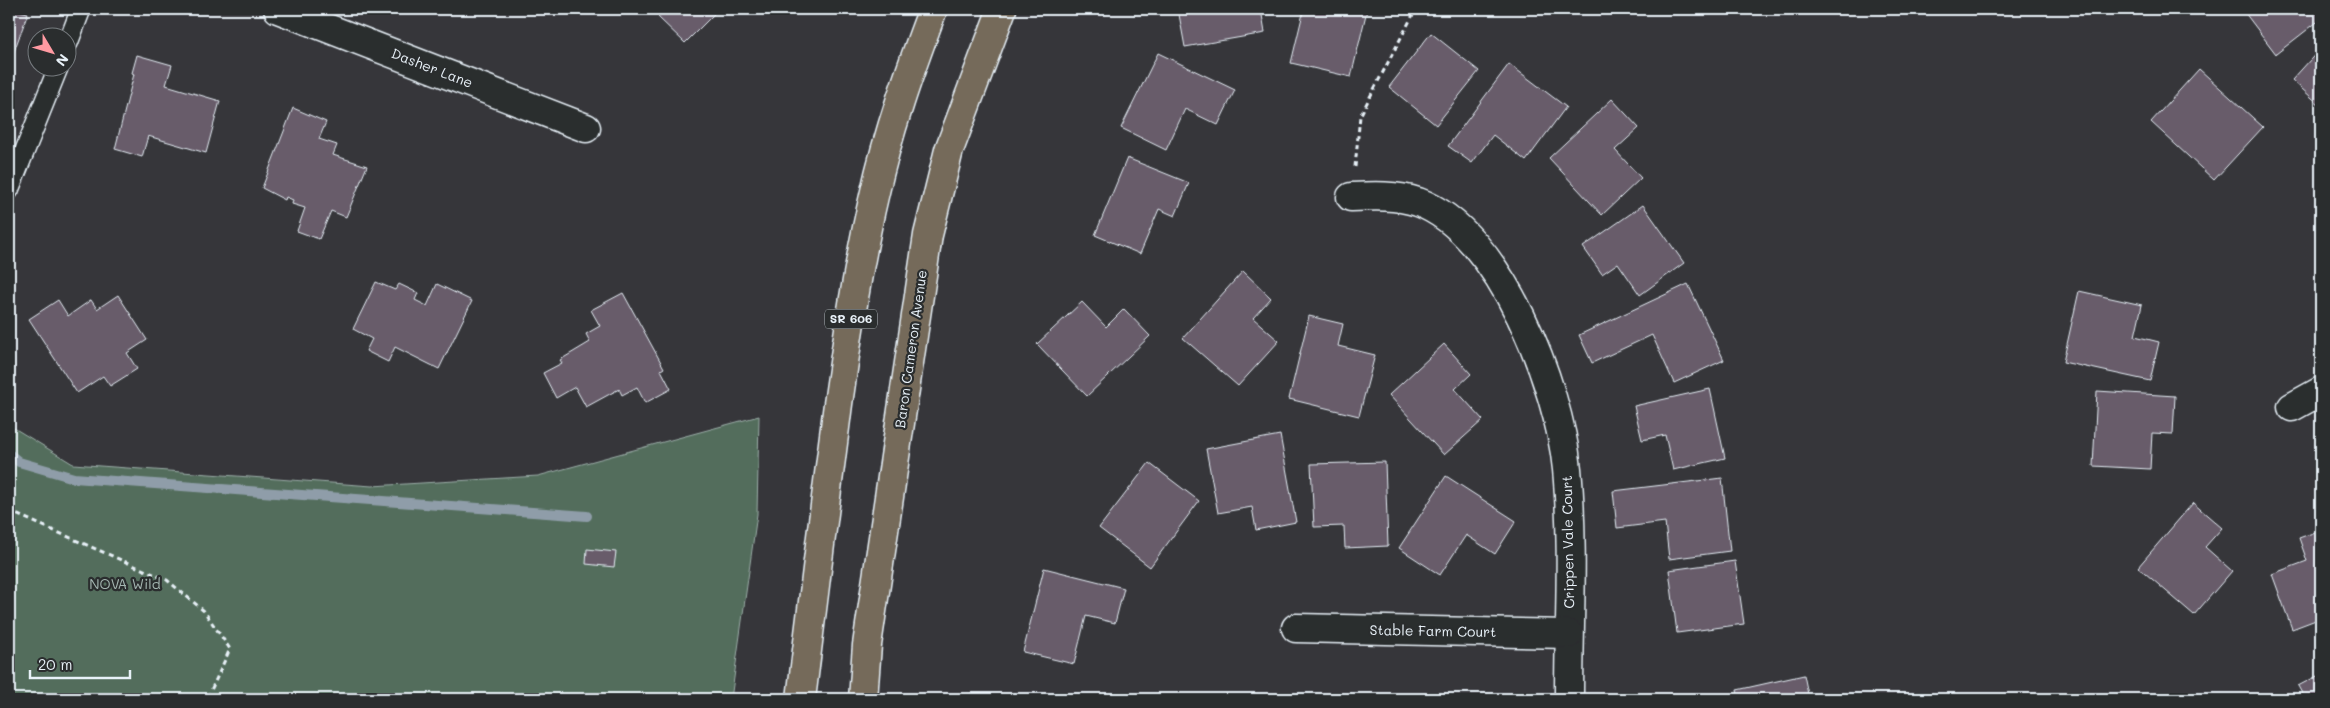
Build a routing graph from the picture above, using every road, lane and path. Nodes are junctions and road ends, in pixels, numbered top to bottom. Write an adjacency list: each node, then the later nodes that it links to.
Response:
1 (80, 9): 6 (lane)
2 (278, 9): 8 (street, Dasher Lane)
3 (933, 9): 17 (main road, SR 606)
4 (1002, 9): 18 (main road, Baron Cameron Avenue)
5 (1416, 9): 10 (path)
6 (73, 28)
7 (54, 78): 9 (lane)
8 (586, 128)
9 (9, 190)
10 (1351, 197): 15 (street, Crippen Vale Court)
11 (2321, 391): 12 (street)
12 (2292, 407)
13 (9, 511): 16 (path)
14 (1296, 628): 15 (street, Stable Farm Court)
15 (1569, 634): 19 (street, Crippen Vale Court)
16 (207, 699)
17 (802, 699)
18 (863, 699)
19 (1569, 699)

